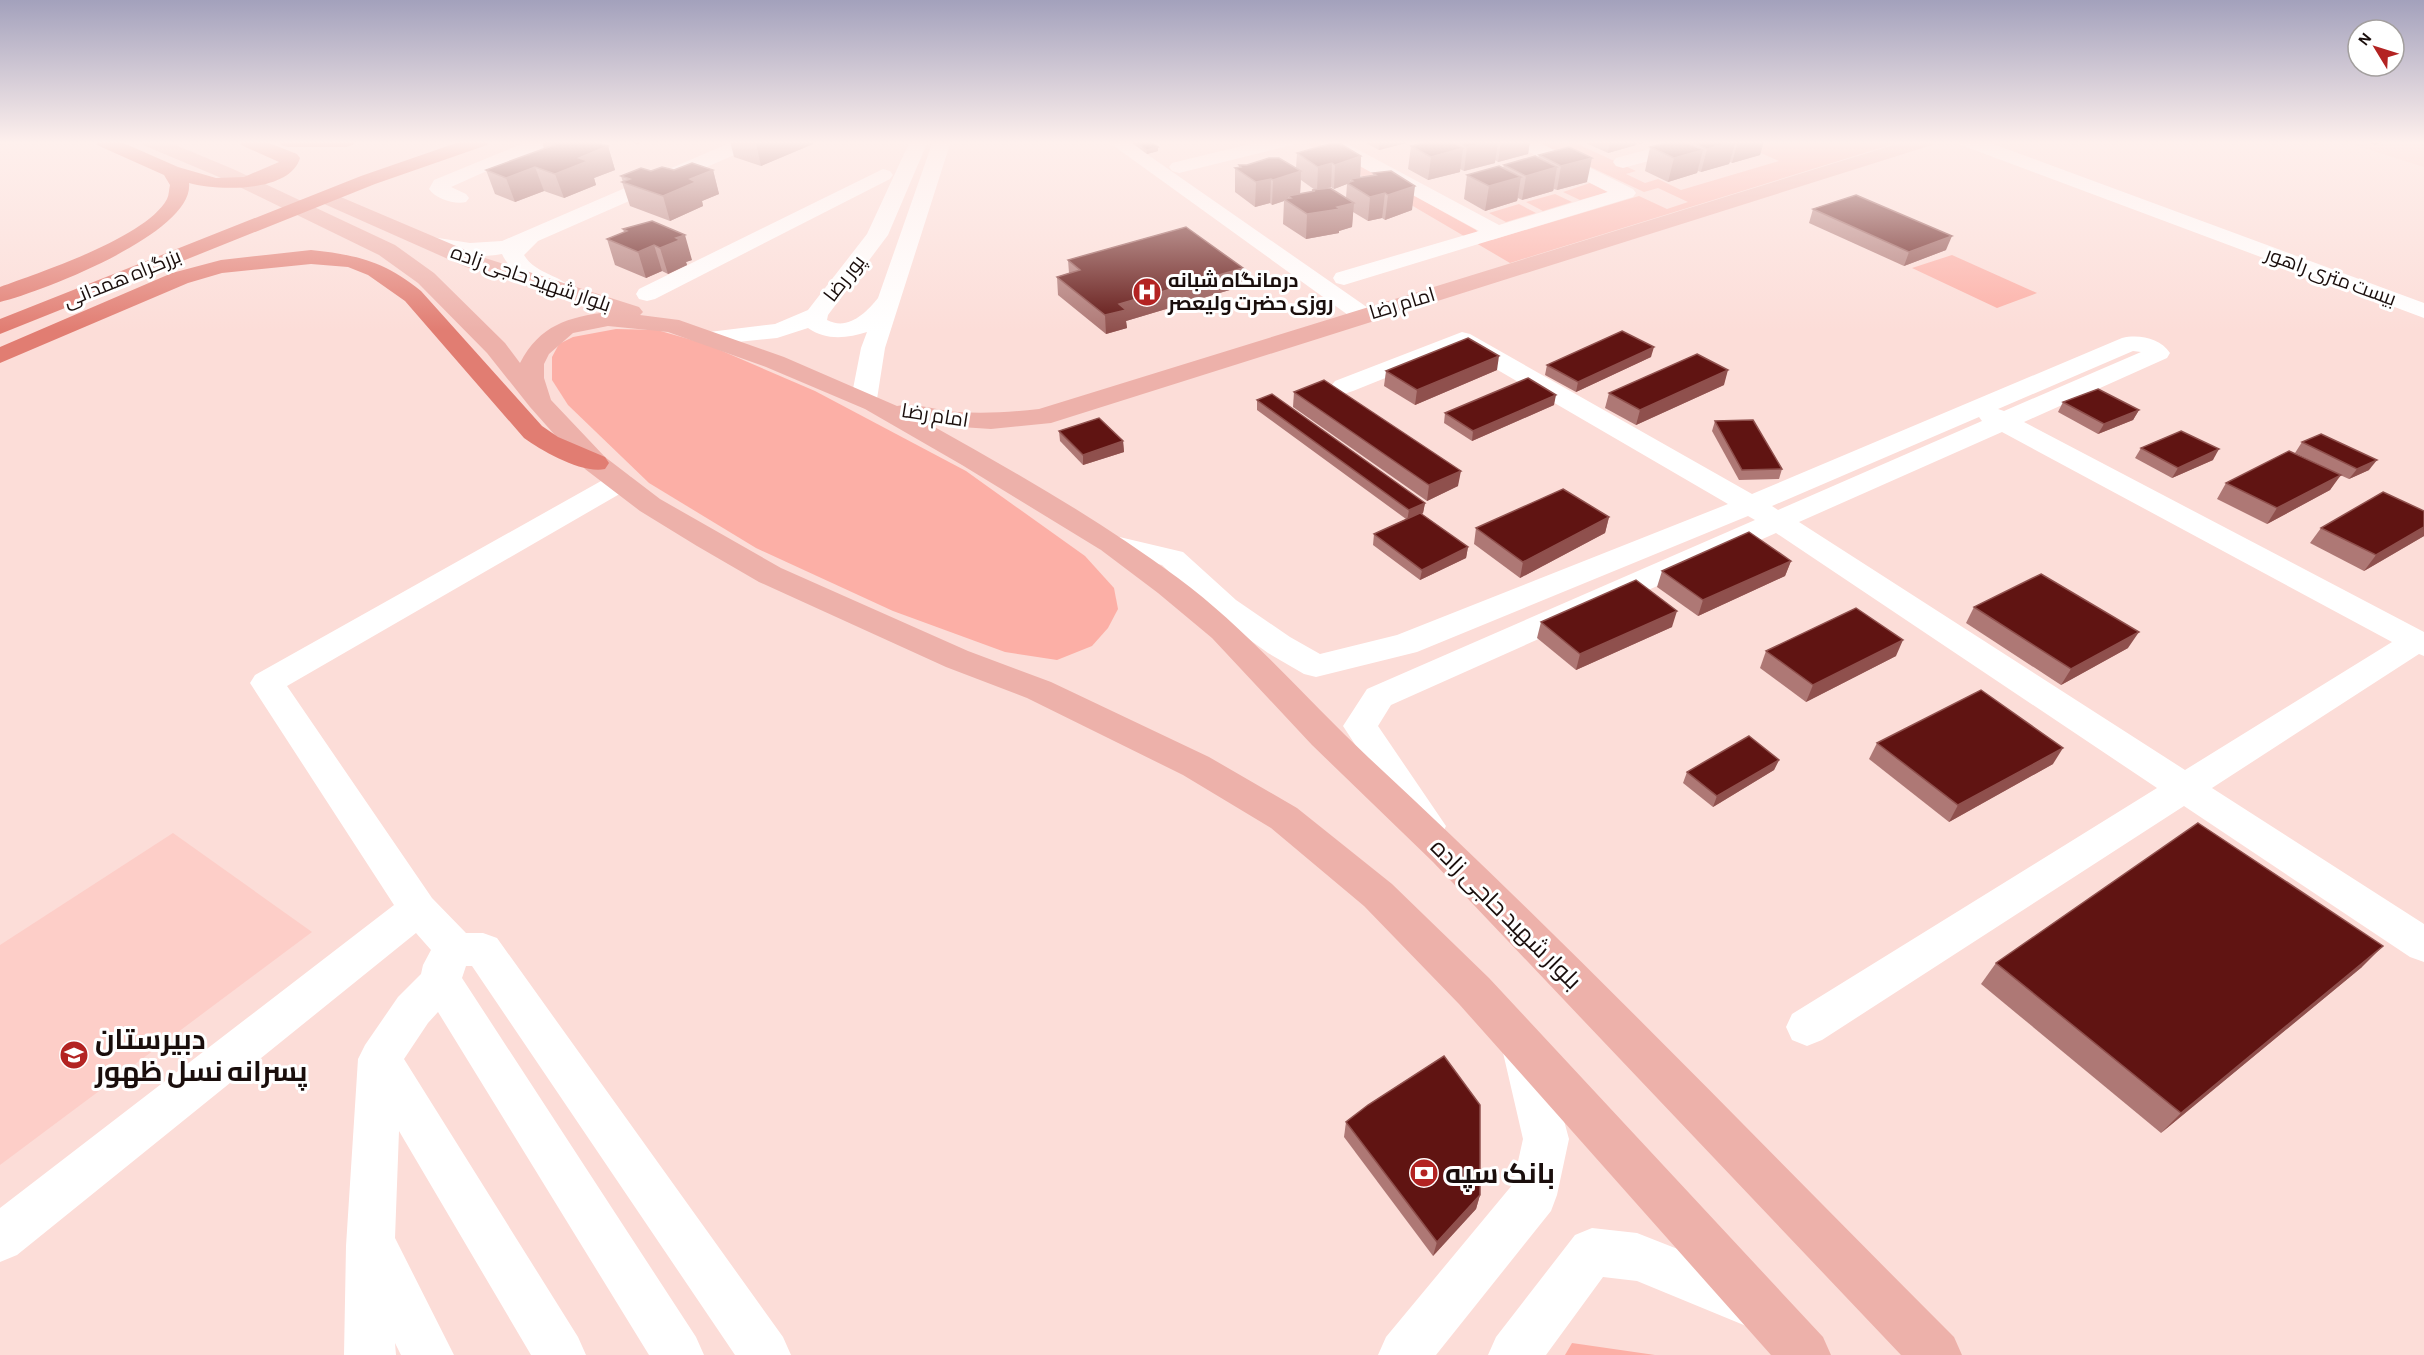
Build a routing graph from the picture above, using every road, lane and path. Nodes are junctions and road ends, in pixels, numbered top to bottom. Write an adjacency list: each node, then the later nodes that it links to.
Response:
1 (172, 204): 25 (highway)
2 (262, 204): 27 (highway, بزرگراه همدانی)
3 (293, 204): 36 (main road, بلوار شهید حاجی زاده)
4 (307, 204): 32 (highway, بزرگراه همدانی)
5 (342, 204): 19 (main road, بلوار شهید حاجی زاده)
6 (606, 204): 18 (street)
7 (816, 204): 24 (street)
8 (870, 204): 20 (street)
9 (891, 204): 20 (street, پور رضا)
10 (920, 204): 21 (street, پور رضا)
11 (940, 204): 21 (street)
12 (1205, 204): 30 (street)
13 (1445, 204): 17 (street)
14 (1589, 204): 17 (street)
15 (1721, 204): 30 (main road, امام رضا)
16 (2138, 204): 28 (street, بیست متری راهور)
17 (1497, 232): 22 (street)
18 (529, 238): 19 (street); 23 (street)
19 (432, 243): 23 (main road, بلوار شهید حاجی زاده)
20 (860, 258): 29 (street, پور رضا)
21 (902, 258): 26 (street, پور رضا)
22 (1344, 278)
23 (563, 291): 31 (main road, بلوار شهید حاجی زاده)
24 (648, 294)
25 (0, 295)
26 (887, 302): 29 (street); 37 (street, پور رضا)
27 (0, 306)
28 (2424, 311)
29 (816, 315): 33 (street, پور رضا)
30 (1363, 315): 37 (main road, امام رضا)
31 (671, 325): 33 (main road); 36 (main road)
32 (0, 327)
33 (709, 338): 37 (main road)
34 (0, 356): 40 (highway)
35 (1344, 386): 42 (street)
36 (539, 402): 40 (main road, بلوار شهید حاجی زاده)
37 (869, 402): 43 (main road, بلوار شهید حاجی زاده)
38 (1978, 408): 39 (street); 39 (street); 42 (street)
39 (2004, 422): 42 (street); 44 (street)
40 (595, 463): 41 (main road, بلوار شهید حاجی زاده)
41 (620, 482): 47 (street); 51 (main road, بلوار شهید حاجی زاده)
42 (1765, 513): 43 (street); 45 (street); 46 (street)
43 (1111, 544): 46 (main road, بلوار شهید حاجی زاده)
44 (2420, 643): 45 (street)
45 (2185, 788): 48 (street); 50 (street)
46 (1446, 852): 64 (main road, بلوار شهید حاجی زاده)
47 (418, 909): 49 (street); 53 (street)
48 (2424, 945)
49 (448, 965): 52 (street); 59 (street); 60 (street)
50 (1807, 1027)
51 (1521, 1043): 55 (main road); 61 (street)
52 (380, 1059): 54 (street); 58 (street)
53 (0, 1238)
54 (370, 1241): 56 (street); 57 (street)
55 (1761, 1307): 62 (street); 63 (main road)
56 (370, 1355)
57 (428, 1355)
58 (560, 1355)
59 (678, 1355)
60 (765, 1355)
61 (1404, 1355)
62 (1514, 1355)
63 (1805, 1355)
64 (1936, 1355)

